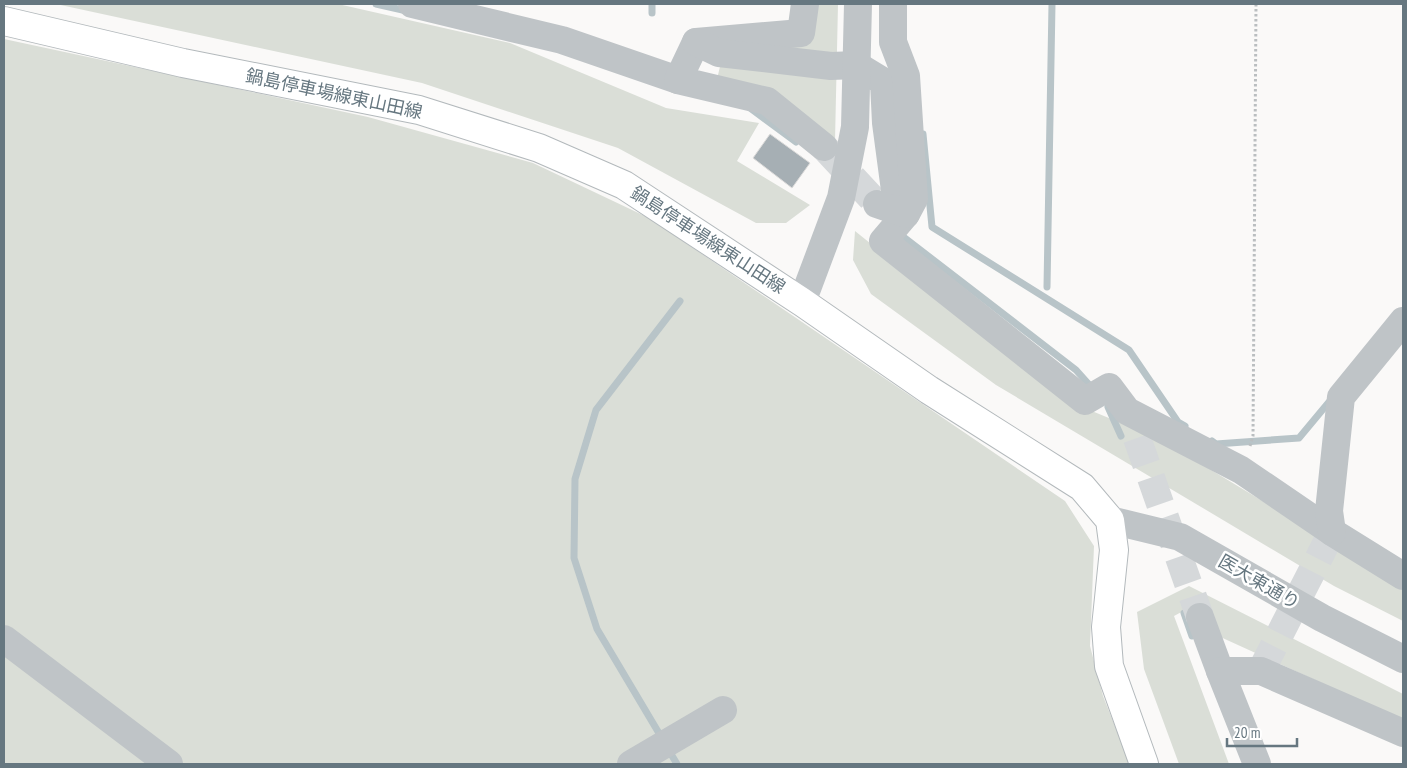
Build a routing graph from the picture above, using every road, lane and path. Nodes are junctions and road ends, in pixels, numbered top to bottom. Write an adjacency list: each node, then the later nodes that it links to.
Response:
1 (412, 4): 9 (street)
2 (805, 4): 7 (street)
3 (858, 4): 8 (street)
4 (893, 4): 12 (street)
5 (1256, 4): 17 (path)
6 (4, 21): 13 (main road, 鍋島停車場線東山田線)
7 (696, 42): 8 (street); 9 (street)
8 (856, 65): 12 (street); 13 (street)
9 (678, 80): 10 (street)
10 (824, 147)
11 (877, 204): 12 (street)
12 (903, 217): 15 (street)
13 (802, 302): 18 (main road, 鍋島停車場線東山田線)
14 (1403, 321): 19 (street)
15 (1127, 411): 16 (street); 19 (street)
16 (1137, 438)
17 (1248, 451)
18 (1110, 520): 23 (street, 医大東通り); 29 (main road)
19 (1332, 532): 20 (street)
20 (1403, 576)
21 (1200, 617): 24 (street)
22 (4, 639): 28 (street)
23 (1403, 659)
24 (1220, 671): 26 (street); 30 (street)
25 (723, 710): 27 (street)
26 (1403, 733)
27 (633, 762)
28 (169, 764)
29 (1144, 764)
30 (1257, 764)

